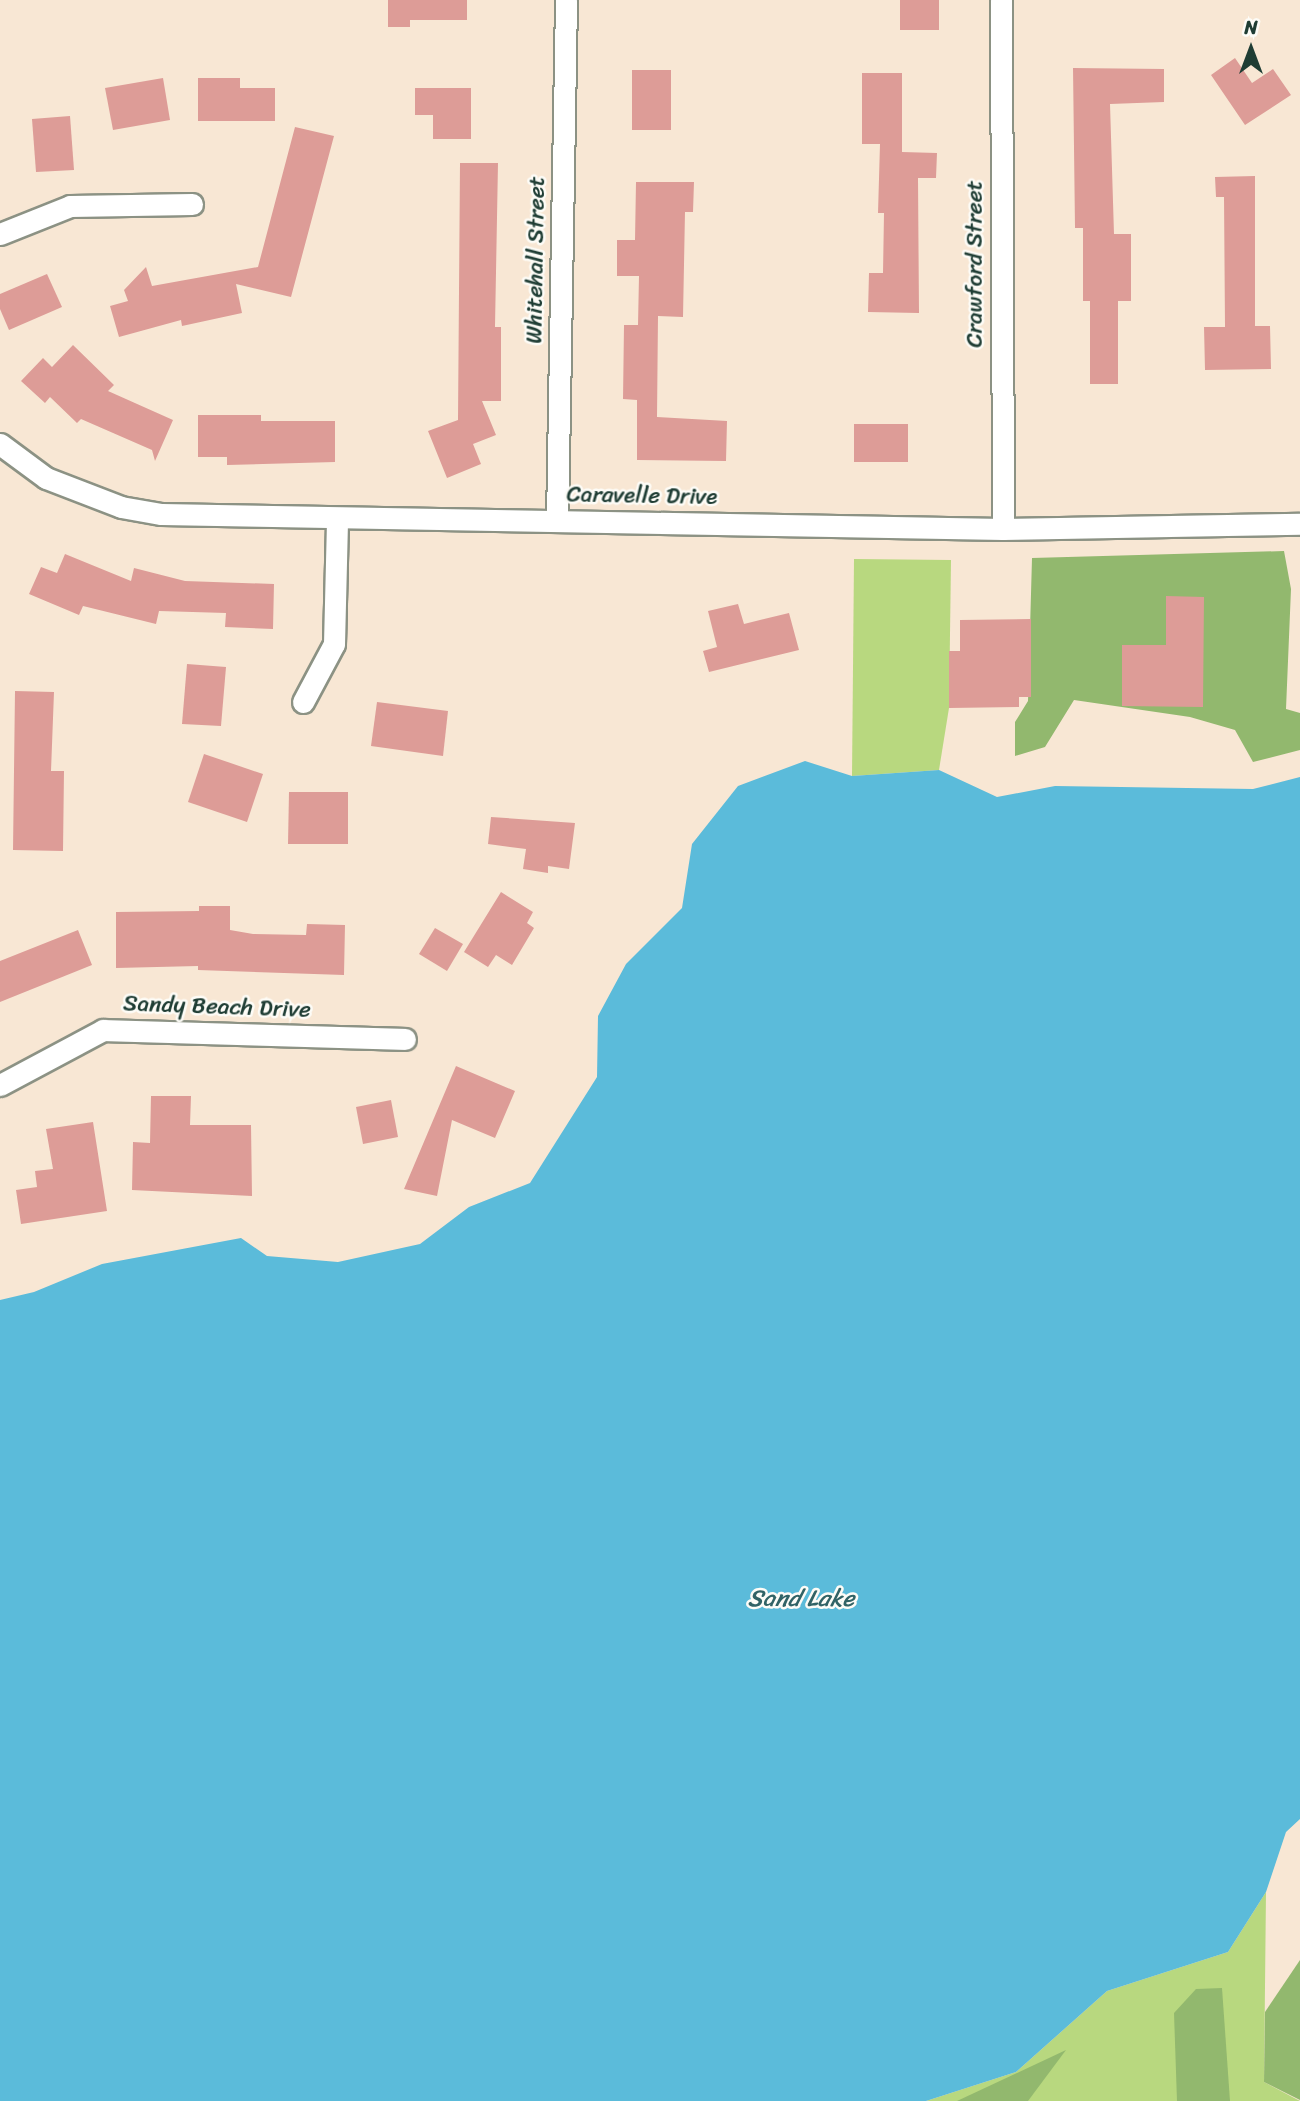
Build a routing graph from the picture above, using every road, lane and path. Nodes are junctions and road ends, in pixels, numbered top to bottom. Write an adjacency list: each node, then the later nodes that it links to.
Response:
1 (566, 0): 7 (street, Whitehall Street)
2 (1000, 0): 9 (street, Crawford Street)
3 (192, 204): 4 (street)
4 (0, 234)
5 (0, 444): 6 (street, Caravelle Drive)
6 (337, 519): 7 (street, Caravelle Drive); 10 (street)
7 (556, 521): 9 (street, Caravelle Drive)
8 (1300, 524): 9 (street, Caravelle Drive)
9 (1003, 528)
10 (303, 702)
11 (405, 1039): 12 (street, Sandy Beach Drive)
12 (0, 1085)

